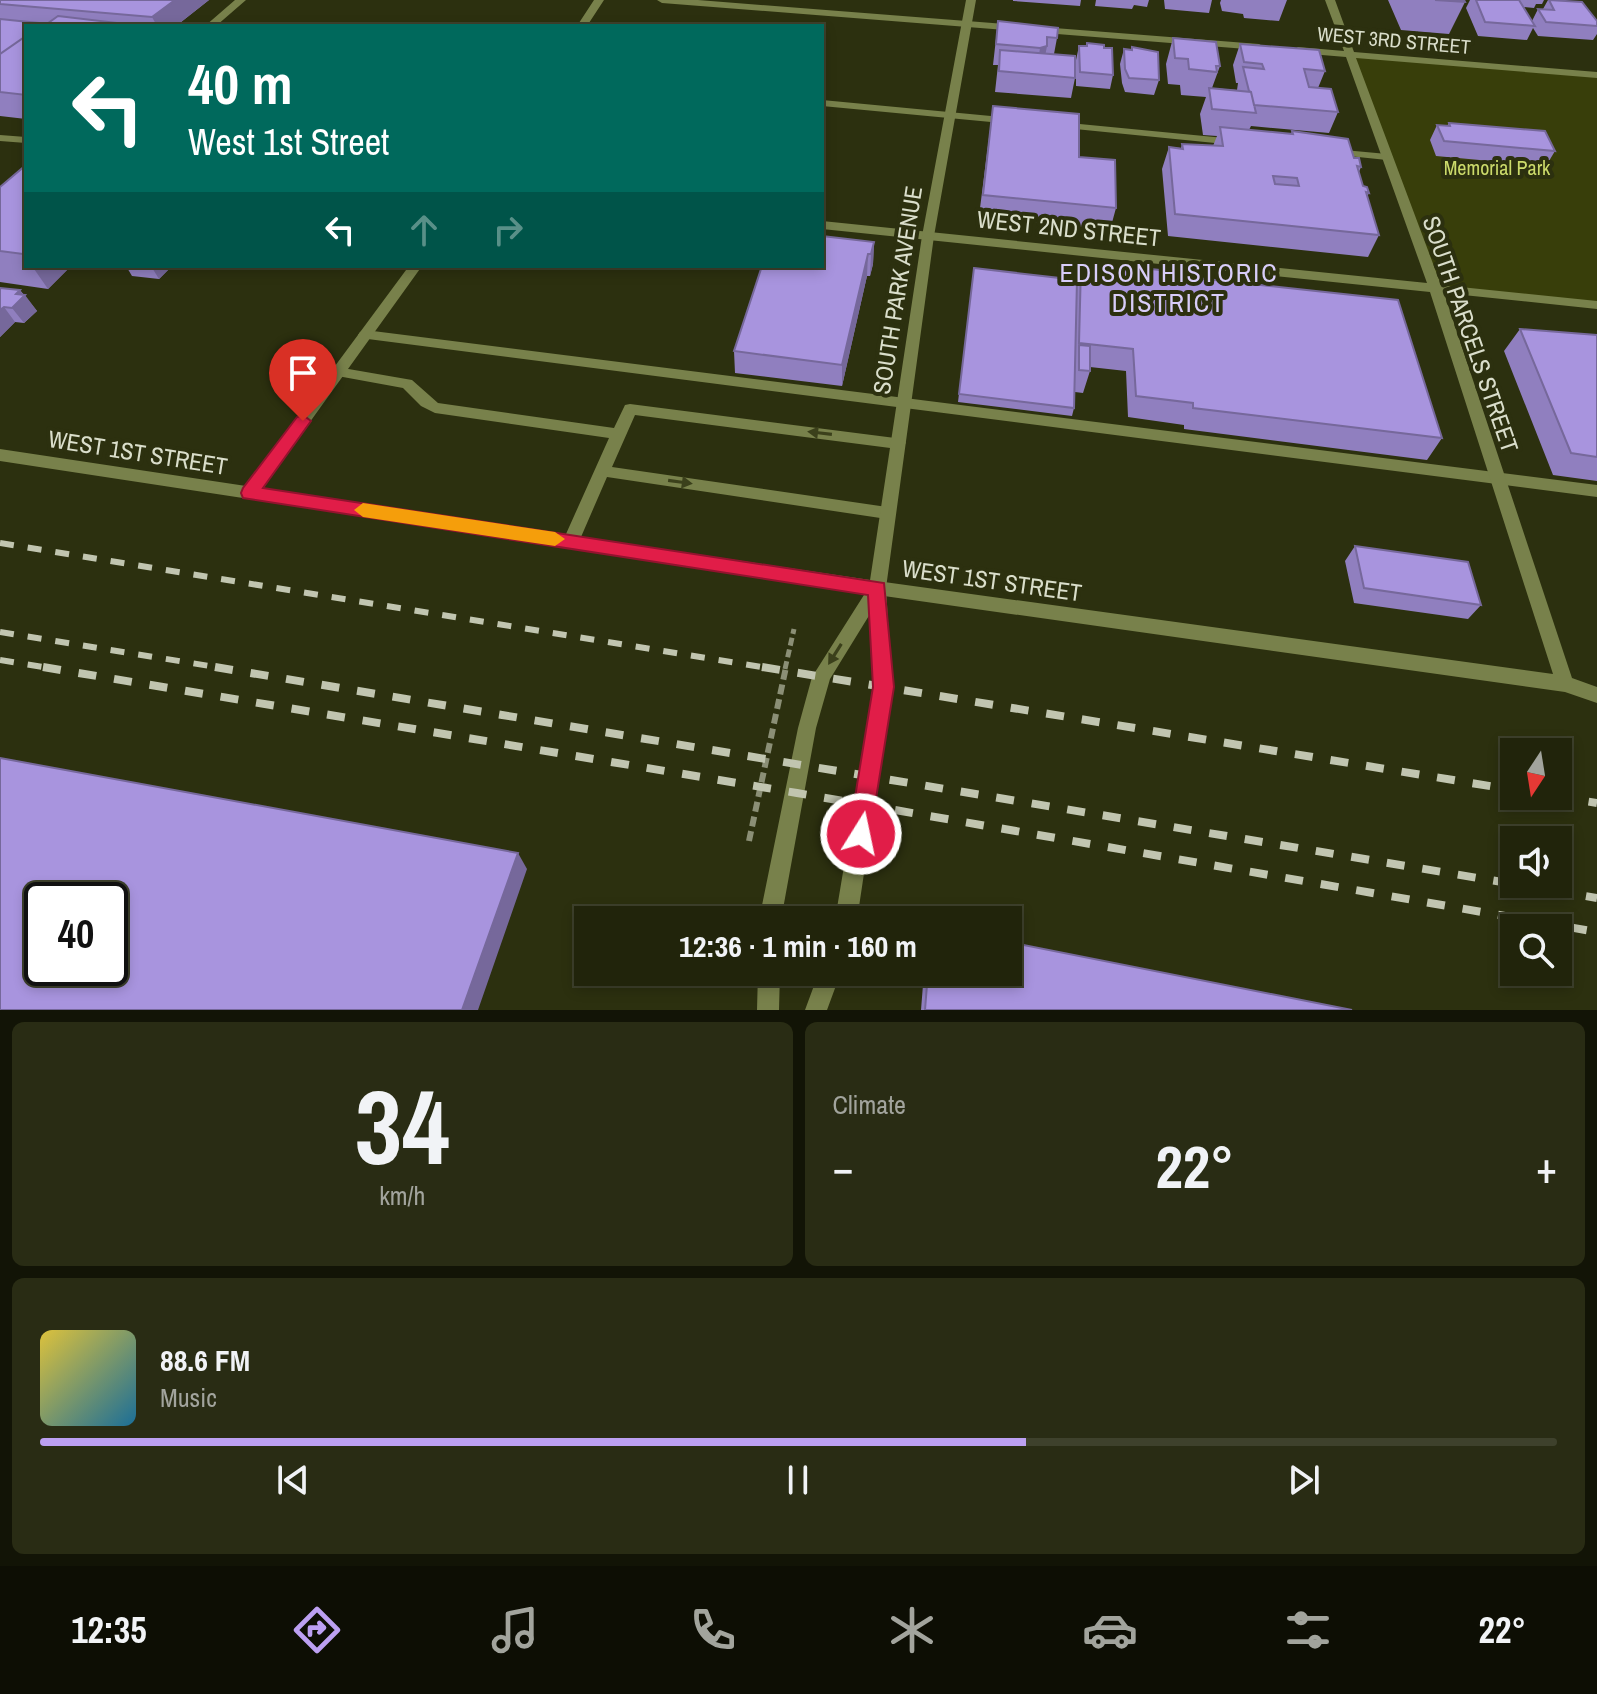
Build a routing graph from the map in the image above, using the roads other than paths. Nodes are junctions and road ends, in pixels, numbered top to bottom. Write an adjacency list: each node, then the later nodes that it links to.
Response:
1 (241, 0): 6 (street)
2 (599, 0): 7 (street)
3 (662, 0): 8 (street)
4 (971, 0): 8 (street, SOUTH PARK AVENUE)
5 (1330, 0): 11 (street, SOUTH PARCELS STREET)
6 (212, 24)
7 (583, 24)
8 (968, 24): 9 (street); 14 (street, SOUTH PARK AVENUE)
9 (1271, 48)
10 (1287, 49): 11 (street, WEST 3RD STREET)
11 (1351, 54): 12 (street, WEST 3RD STREET); 21 (street, SOUTH PARCELS STREET)
12 (1597, 75)
13 (824, 103): 14 (street)
14 (951, 115): 15 (street); 23 (street, SOUTH PARK AVENUE)
15 (1029, 122)
16 (1045, 124): 19 (street)
17 (0, 138): 18 (street)
18 (24, 140)
19 (1247, 143)
20 (1325, 151): 21 (street)
21 (1387, 157): 25 (street, SOUTH PARCELS STREET)
22 (824, 225): 23 (street, WEST 2ND STREET)
23 (928, 236): 25 (street, WEST 2ND STREET); 29 (street, SOUTH PARK AVENUE)
24 (415, 268): 27 (street)
25 (1436, 290): 26 (street, WEST 2ND STREET); 34 (street, SOUTH PARCELS STREET)
26 (1597, 305)
27 (365, 335): 28 (street); 29 (street)
28 (337, 372): 30 (street); 36 (street)
29 (904, 404): 31 (street, SOUTH PARK AVENUE); 34 (street)
30 (619, 434): 31 (street, one-way to 30); 33 (street)
31 (898, 443): 37 (street, SOUTH PARK AVENUE)
32 (0, 455): 36 (street, WEST 1ST STREET)
33 (603, 471): 37 (street, one-way to 37); 38 (street)
34 (1497, 479): 35 (street); 40 (street, SOUTH PARCELS STREET)
35 (1597, 491)
36 (250, 493): 38 (street, WEST 1ST STREET)
37 (887, 513): 39 (street, SOUTH PARK AVENUE)
38 (571, 541): 39 (street, WEST 1ST STREET)
39 (877, 588): 40 (street, WEST 1ST STREET); 42 (street, one-way to 42); 43 (street)
40 (1565, 684): 41 (street, WEST 1ST STREET)
41 (1597, 695)
42 (773, 906)
43 (848, 906)
44 (769, 986): 46 (street)
45 (825, 986): 47 (street)
46 (768, 1010)
47 (816, 1010)

